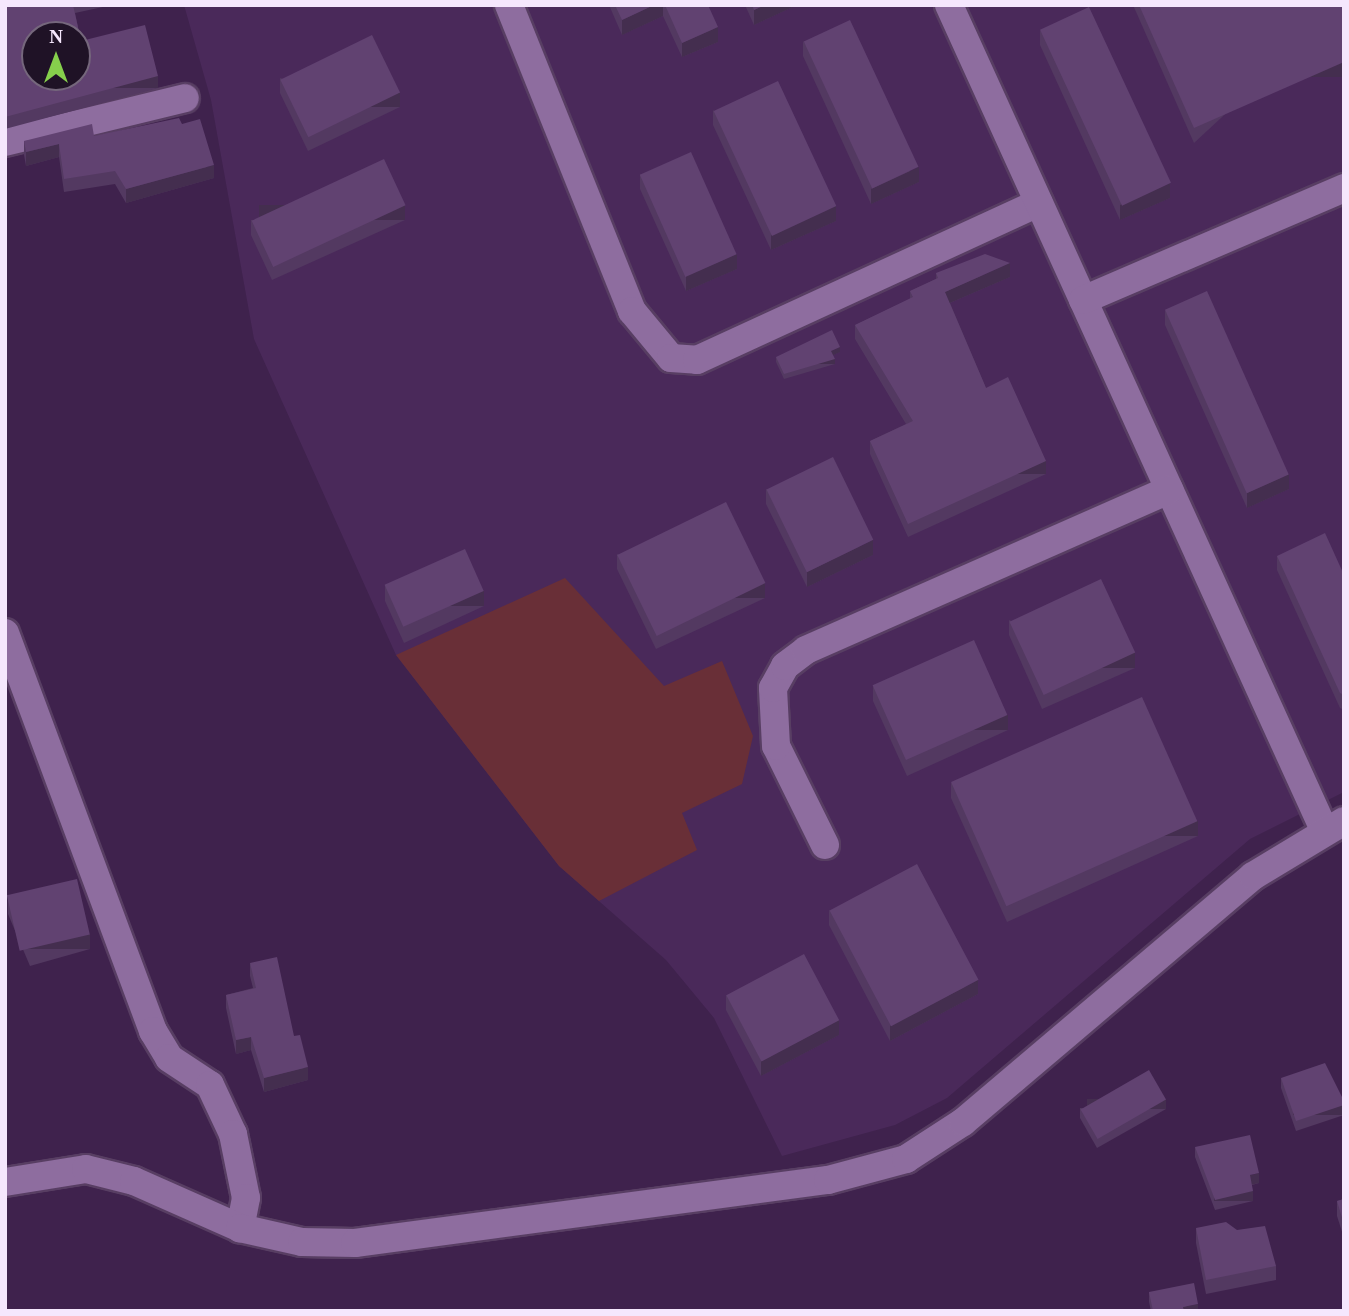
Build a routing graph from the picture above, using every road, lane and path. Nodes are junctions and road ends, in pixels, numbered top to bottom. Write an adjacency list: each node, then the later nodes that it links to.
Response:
1 (509, 5): 6 (street)
2 (949, 5): 6 (street)
3 (185, 98): 4 (street)
4 (5, 142)
5 (1344, 188): 7 (street)
6 (1039, 203): 7 (street)
7 (1083, 300): 8 (street)
8 (1169, 490): 10 (street); 11 (street)
9 (5, 633): 13 (street)
10 (1334, 826): 13 (street)
11 (825, 845)
12 (5, 1182): 13 (street)
13 (240, 1228)

